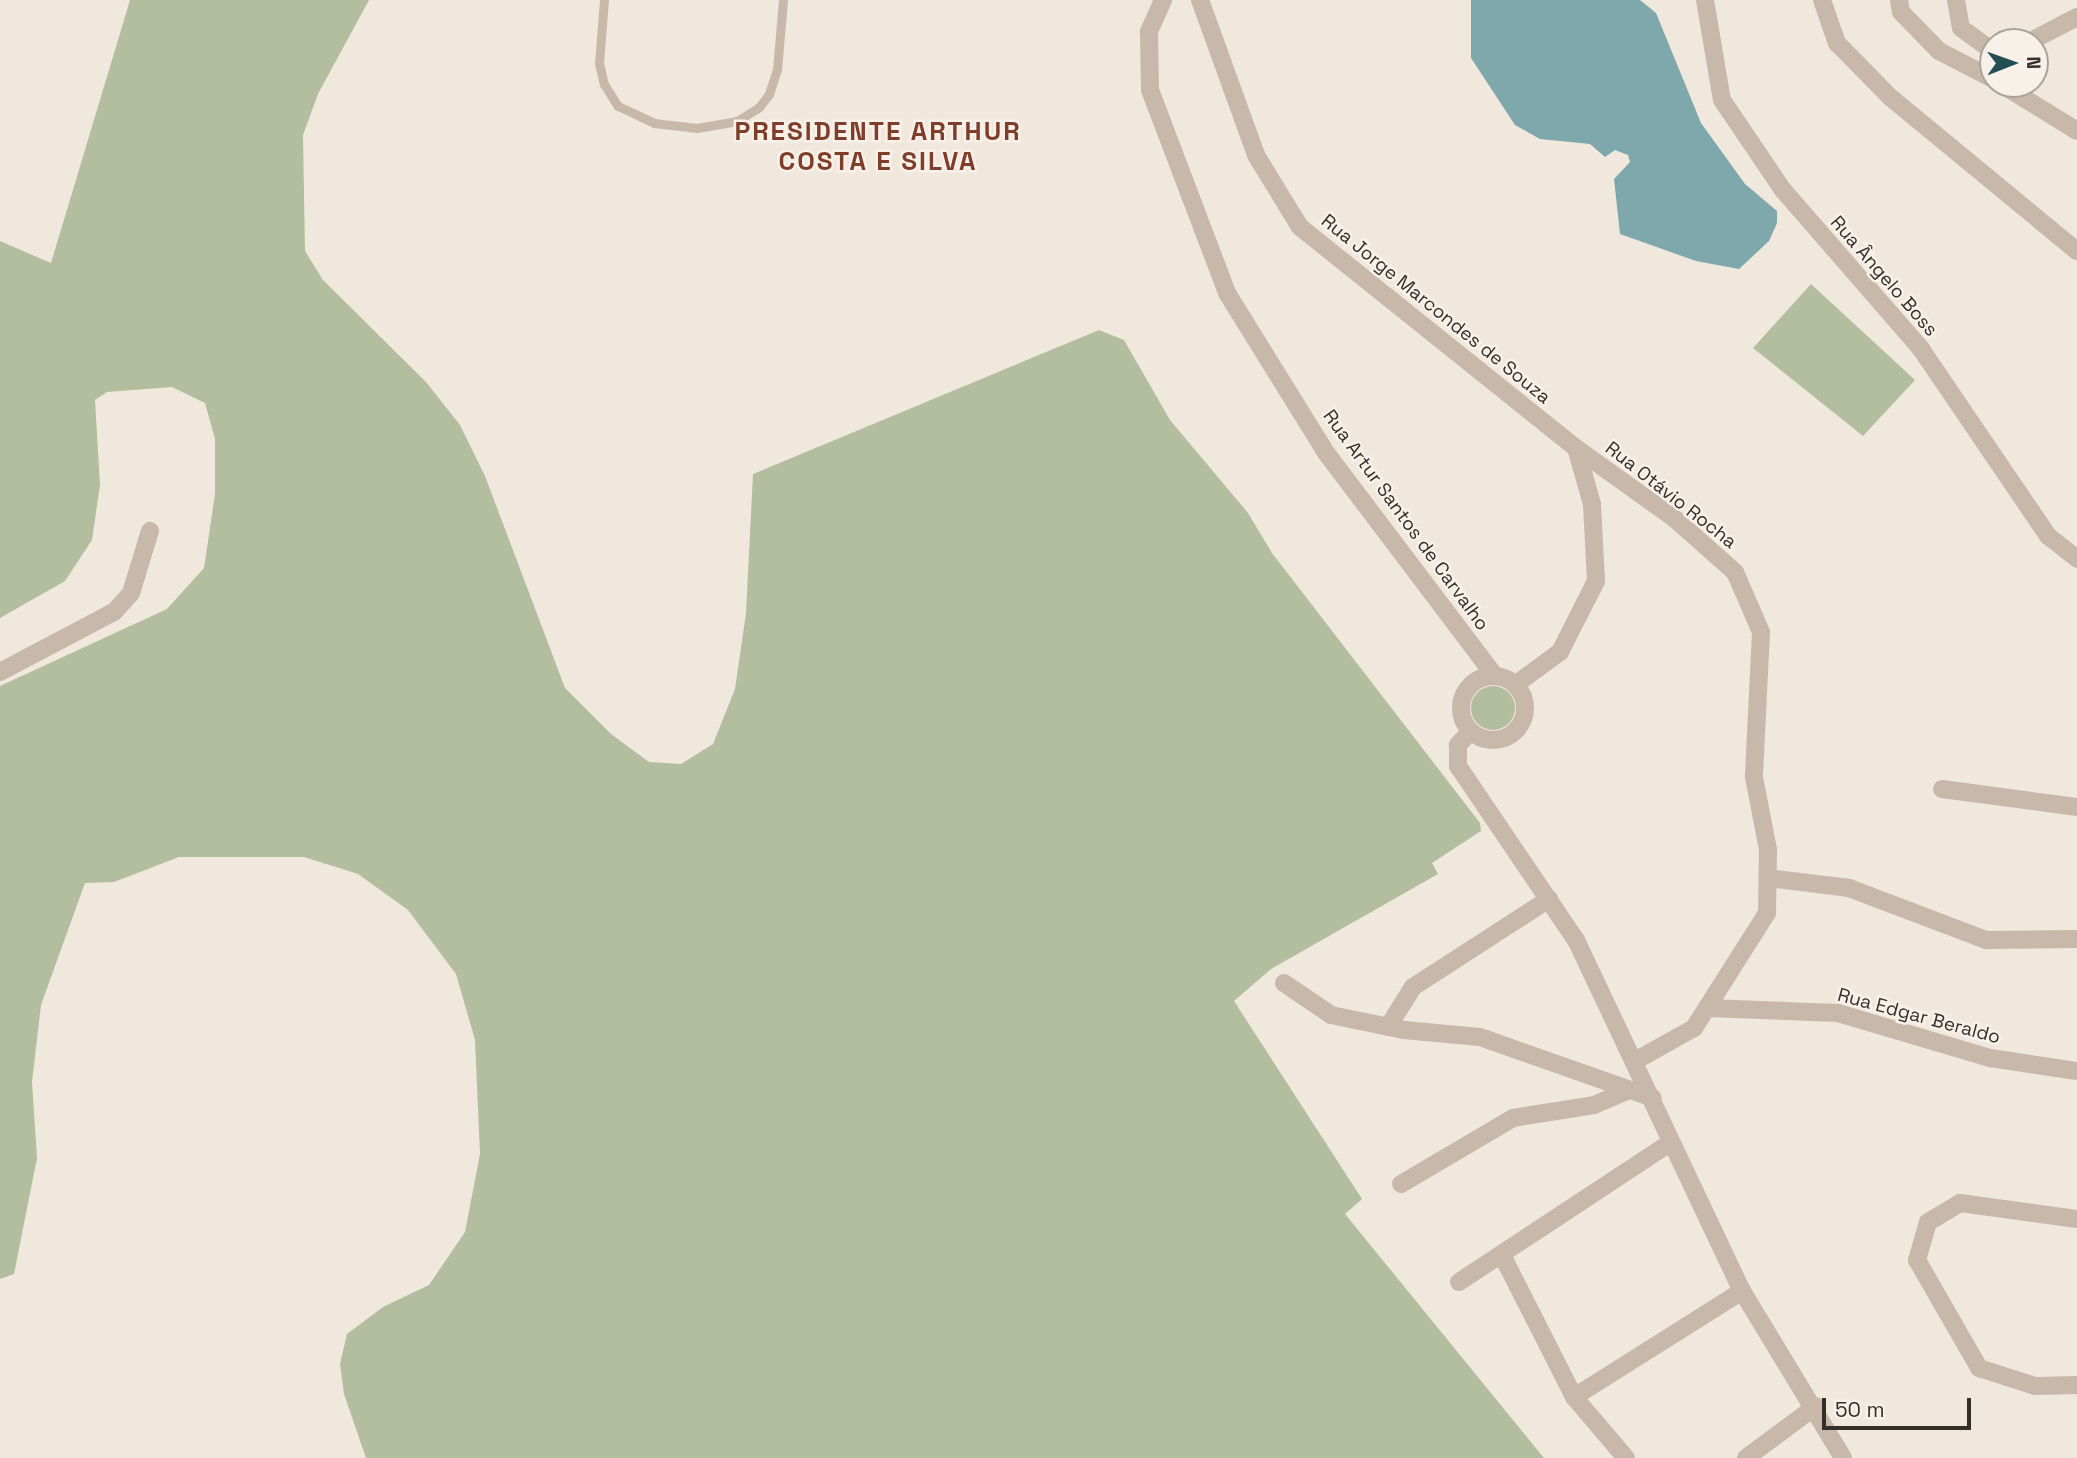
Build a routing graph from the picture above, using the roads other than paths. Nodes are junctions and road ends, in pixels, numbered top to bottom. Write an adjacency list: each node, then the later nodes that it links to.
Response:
1 (604, 0): 2 (lane)
2 (783, 0)
3 (1163, 0): 20 (street, Rua Artur Santos de Carvalho)
4 (1200, 0): 16 (street, Rua Jorge Marcondes de Souza)
5 (1706, 0): 18 (street, Rua Ângelo Boss)
6 (1822, 0): 15 (street)
7 (1899, 0): 12 (street)
8 (1956, 0): 11 (street)
9 (2077, 17): 10 (street)
10 (2049, 32)
11 (1979, 41)
12 (1979, 72)
13 (2024, 98): 14 (street)
14 (2077, 131)
15 (2077, 251)
16 (1576, 448): 21 (street); 25 (street, Rua Otávio Rocha)
17 (150, 531): 19 (street)
18 (2077, 559)
19 (0, 672)
20 (1495, 676): 21 (street); 22 (street)
21 (1516, 685): 22 (street)
22 (1470, 732): 26 (street)
23 (1941, 789): 24 (street)
24 (2077, 807)
25 (1768, 878): 27 (street); 29 (street, Rua Otávio Rocha)
26 (1549, 900): 30 (street); 31 (street)
27 (2077, 939)
28 (1284, 983): 30 (street)
29 (1707, 1008): 31 (street, Rua Otávio Rocha); 32 (street, Rua Edgar Beraldo)
30 (1388, 1027): 33 (street)
31 (1635, 1061): 34 (street)
32 (2077, 1071)
33 (1630, 1090): 34 (street); 36 (street)
34 (1653, 1098): 35 (street)
35 (1670, 1143): 38 (street); 40 (street)
36 (1401, 1184)
37 (2077, 1219): 41 (street)
38 (1503, 1257): 39 (street); 42 (street)
39 (1459, 1282)
40 (1742, 1291): 42 (street); 43 (street)
41 (2077, 1385)
42 (1574, 1397): 45 (street)
43 (1816, 1406): 44 (street); 46 (street)
44 (1839, 1456)
45 (1626, 1458)
46 (1746, 1458)

